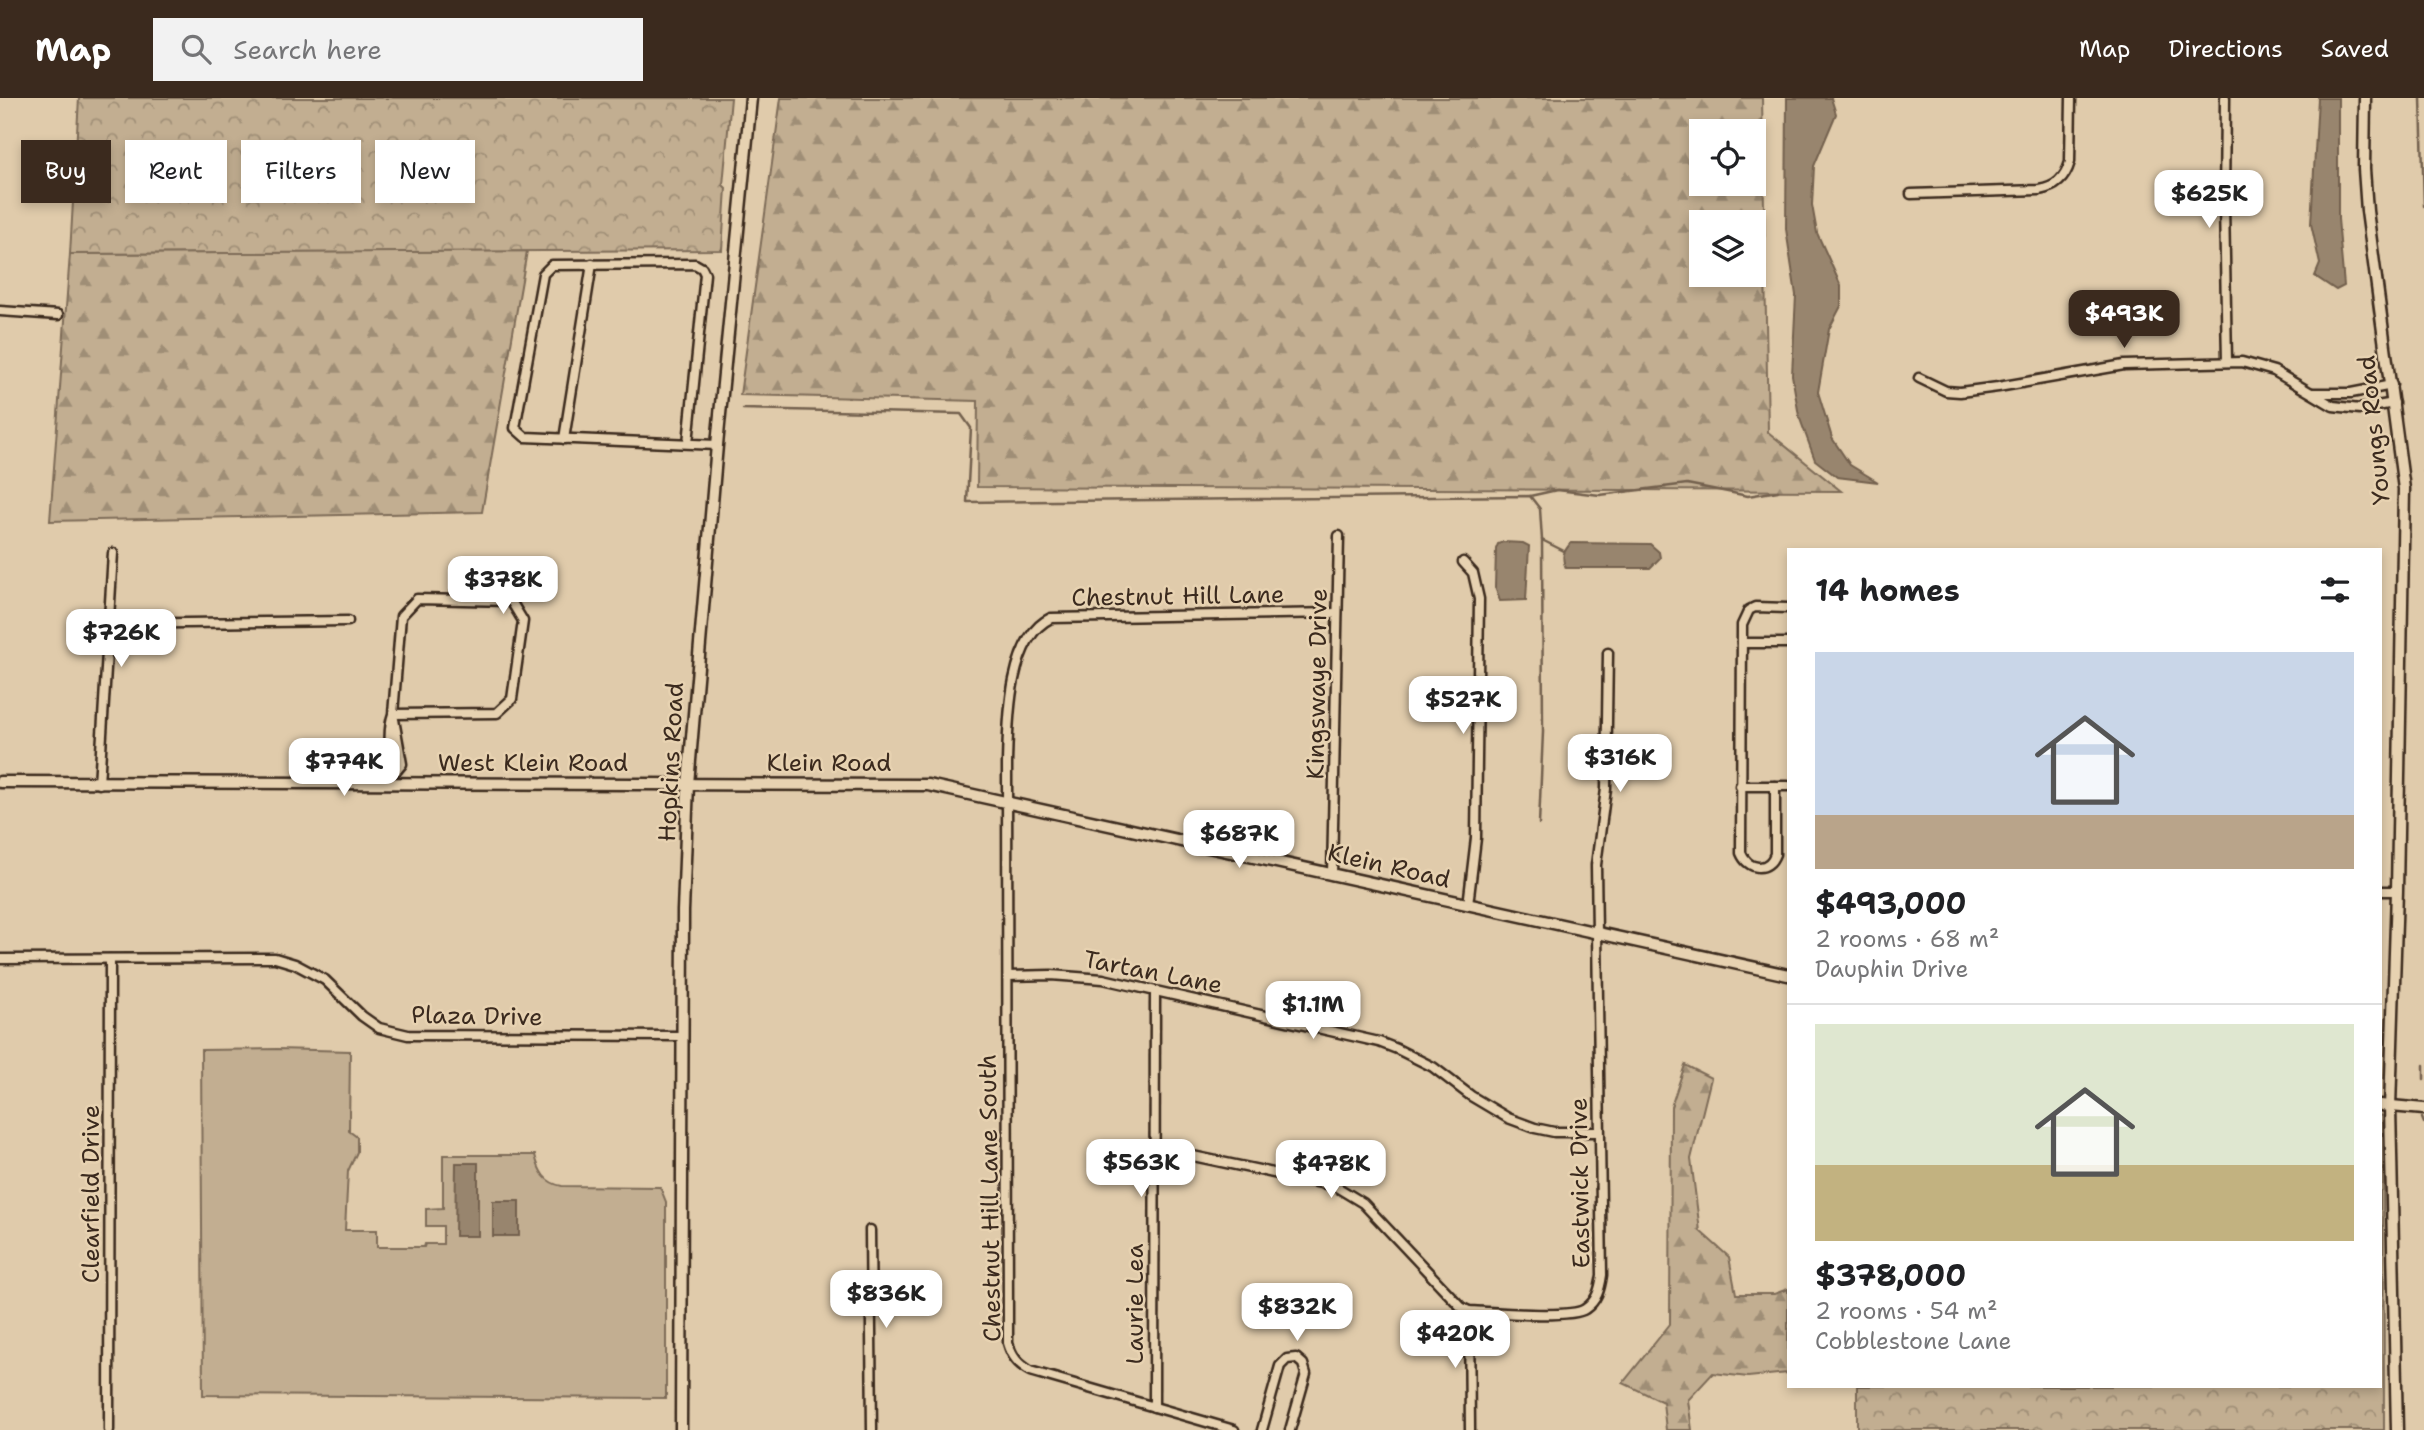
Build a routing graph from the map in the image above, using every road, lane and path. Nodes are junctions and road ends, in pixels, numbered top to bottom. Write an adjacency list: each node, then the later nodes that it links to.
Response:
1 (751, 98): 16 (street, Hopkins Road)
2 (2071, 98): 5 (street)
3 (2225, 98): 9 (street)
4 (2365, 98): 11 (street, Youngs Road)
5 (1911, 194)
6 (592, 264): 14 (street); 14 (street); 15 (street)
7 (0, 311): 8 (street)
8 (58, 315)
9 (2227, 361): 10 (street); 12 (street)
10 (1919, 378)
11 (2392, 385): 12 (street); 13 (street, Youngs Road)
12 (2310, 393): 13 (street)
13 (2394, 403): 38 (street, Youngs Road)
14 (564, 439): 15 (street)
15 (688, 443): 16 (street)
16 (717, 445): 31 (street, Hopkins Road)
17 (1339, 536): 21 (street, Kingswaye Drive)
18 (113, 553): 23 (street)
19 (1463, 562): 39 (street)
20 (1787, 608): 24 (street)
21 (1337, 613): 35 (street, Chestnut Hill Lane); 36 (street, Kingswaye Drive)
22 (348, 621): 23 (street)
23 (109, 624): 30 (street)
24 (1742, 643): 25 (street); 32 (street)
25 (1787, 643)
26 (1608, 653): 40 (street, Eastwick Drive)
27 (393, 714): 27 (street); 29 (street)
28 (0, 782): 30 (street, West Klein Road)
29 (397, 783): 30 (street, West Klein Road); 31 (street, West Klein Road)
30 (99, 784)
31 (688, 784): 35 (street, Klein Road); 46 (street, Hopkins Road)
32 (1740, 786): 33 (street); 33 (street)
33 (1776, 786): 34 (street)
34 (1787, 786)
35 (1007, 803): 36 (street, Klein Road); 44 (street, Chestnut Hill Lane South)
36 (1332, 875): 39 (street, Klein Road)
37 (2382, 891): 38 (street)
38 (2397, 891): 47 (street, Youngs Road)
39 (1468, 905): 40 (street, Klein Road)
40 (1595, 933): 43 (street, Klein Road); 49 (street, Eastwick Drive)
41 (0, 959): 42 (street, Plaza Drive)
42 (110, 959): 46 (street, Plaza Drive); 54 (street, Clearfield Drive)
43 (1787, 975)
44 (1008, 976): 45 (street, Tartan Lane); 53 (street, Chestnut Hill Lane South)
45 (1155, 991): 49 (street, Tartan Lane); 50 (street, Laurie Lea)
46 (683, 1036): 55 (street, Hopkins Road)
47 (2385, 1106): 48 (street); 61 (street, Youngs Road)
48 (2424, 1109)
49 (1598, 1132): 52 (street, Eastwick Drive)
50 (1155, 1148): 52 (street); 53 (street, Laurie Lea)
51 (870, 1230): 56 (street)
52 (1469, 1311): 60 (street)
53 (1154, 1408): 57 (street, Chestnut Hill Lane South)
54 (108, 1430)
55 (681, 1430)
56 (872, 1430)
57 (1234, 1430)
58 (1262, 1430): 59 (street)
59 (1290, 1430)
60 (1470, 1430)
61 (2397, 1430)

